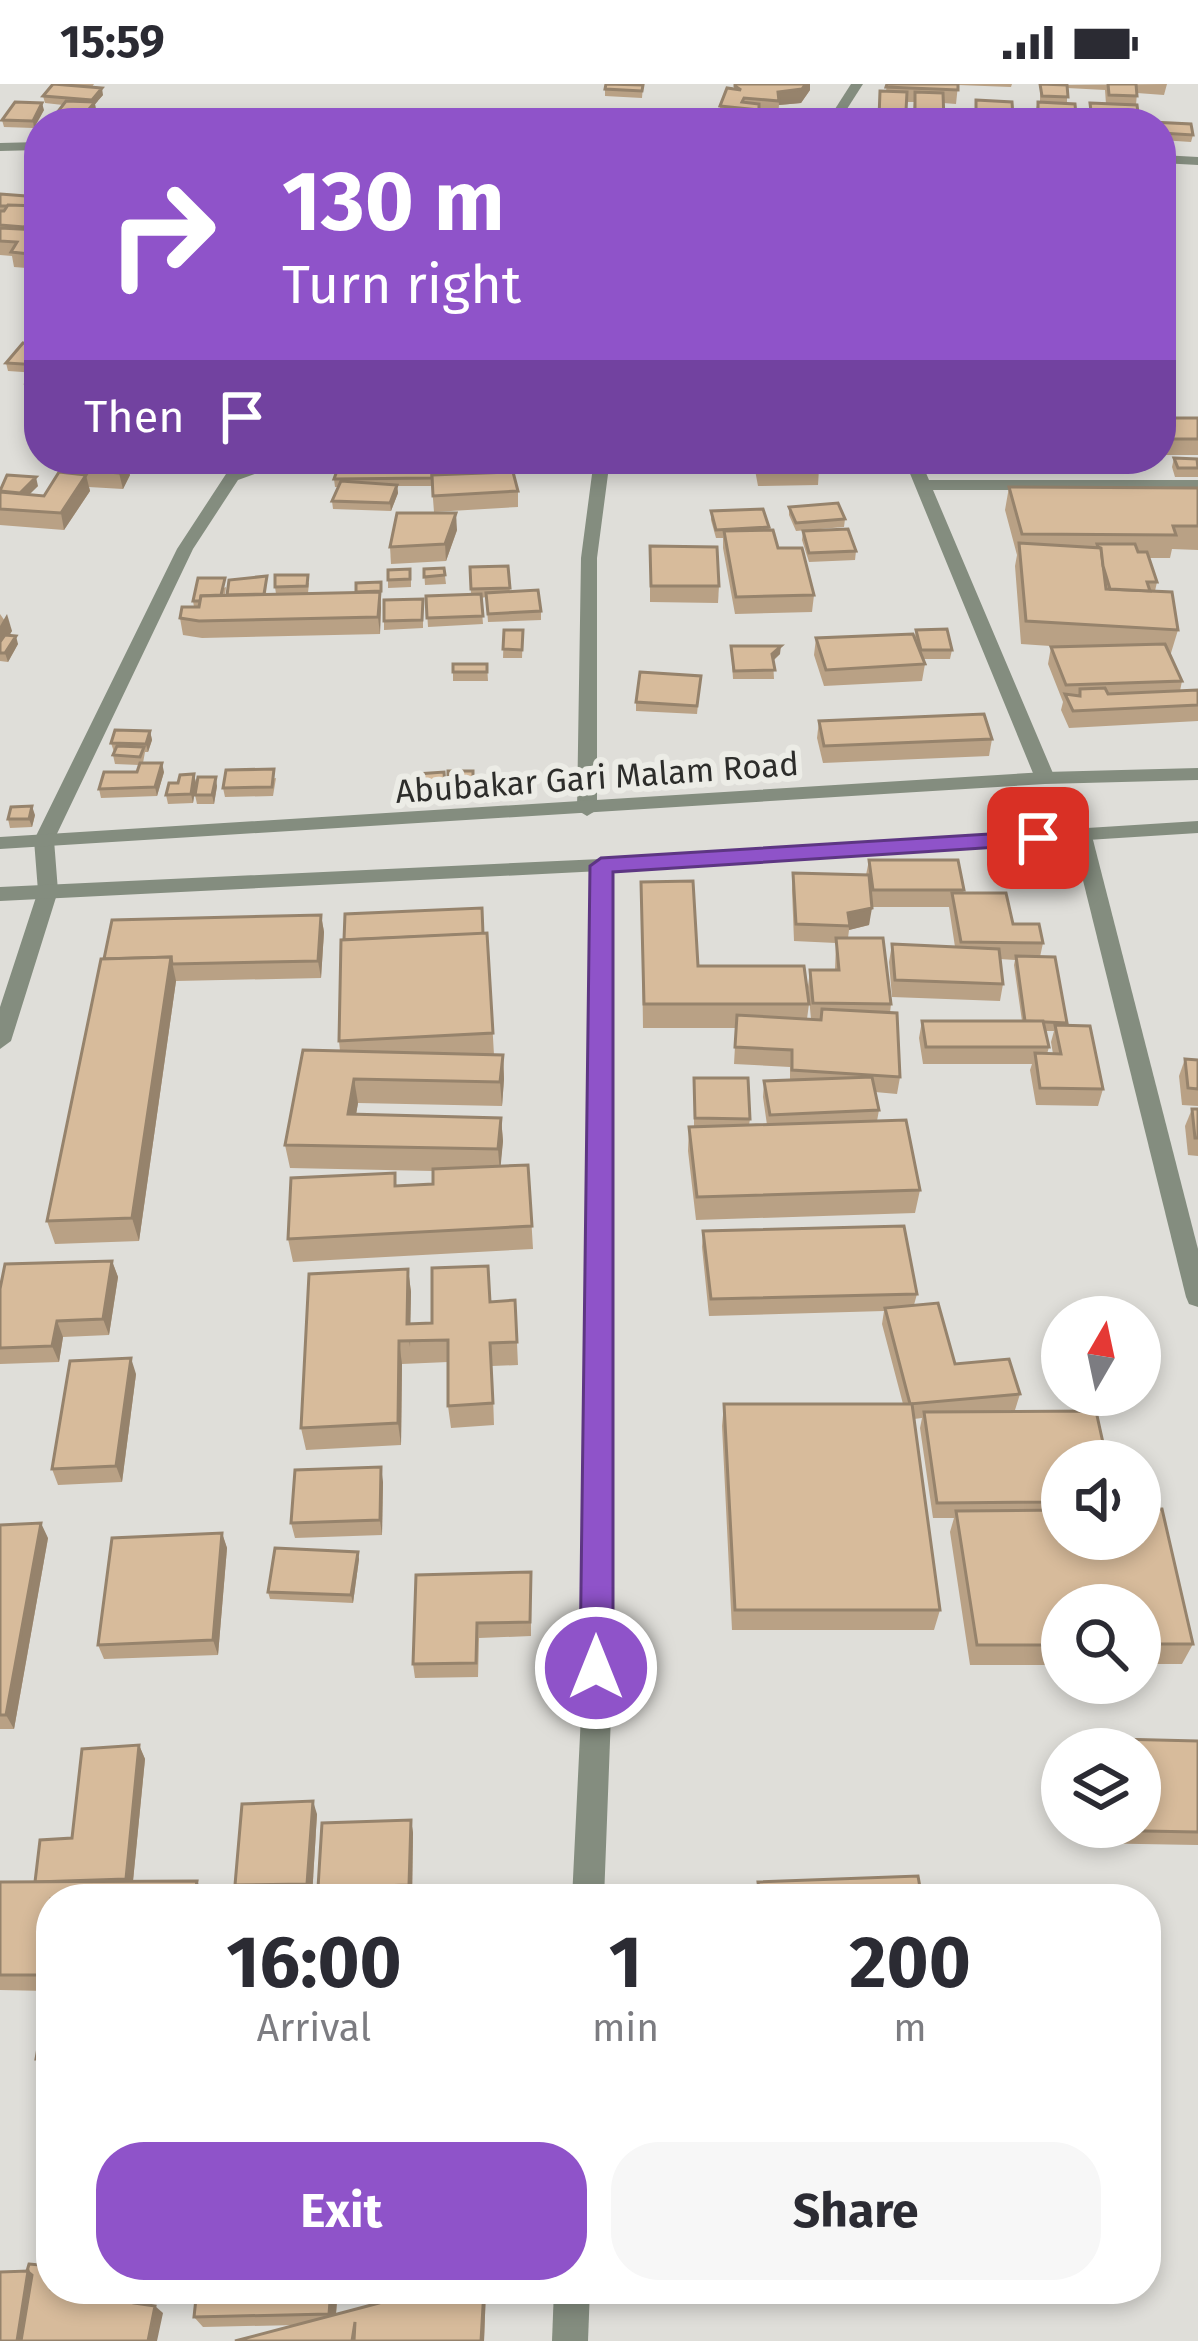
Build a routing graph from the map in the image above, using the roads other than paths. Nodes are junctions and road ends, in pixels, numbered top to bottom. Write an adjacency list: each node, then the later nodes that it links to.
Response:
1 (226, 474): 11 (street)
2 (600, 474): 8 (street)
3 (919, 474): 4 (street)
4 (923, 485): 5 (street); 7 (street)
5 (1198, 485)
6 (1198, 775): 7 (street, Abubakar Gari Malam Road)
7 (1045, 778): 8 (street, Abubakar Gari Malam Road)
8 (587, 810): 11 (street, Abubakar Gari Malam Road)
9 (1198, 827): 10 (street)
10 (1082, 836): 13 (street); 17 (street)
11 (44, 840): 12 (street, Abubakar Gari Malam Road); 14 (street)
12 (0, 843)
13 (601, 866): 14 (street); 18 (street)
14 (49, 891): 15 (street); 16 (street)
15 (0, 894)
16 (0, 1041)
17 (1198, 1297)
18 (589, 1884)
19 (571, 2304): 20 (street)
20 (569, 2341)

